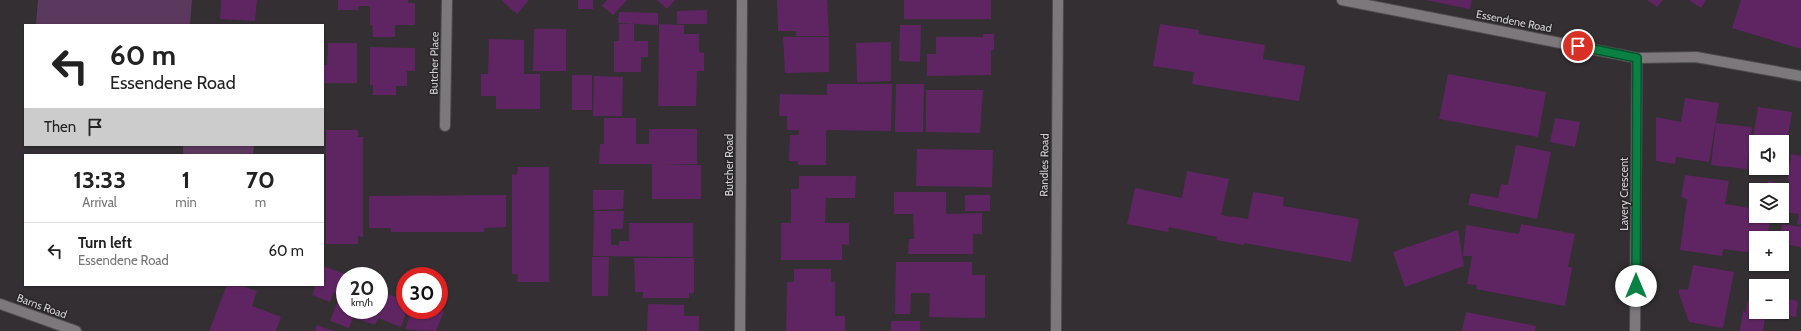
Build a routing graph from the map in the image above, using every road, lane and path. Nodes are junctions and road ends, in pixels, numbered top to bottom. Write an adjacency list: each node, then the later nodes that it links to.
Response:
1 (447, 0): 7 (street, Butcher Place)
2 (742, 0): 10 (street, Butcher Road)
3 (1058, 0): 11 (street, Randles Road)
4 (1342, 0): 5 (street, Essendene Road)
5 (1637, 58): 6 (street, Essendene Road); 12 (street, Lavery Crescent)
6 (1801, 76)
7 (445, 126)
8 (0, 304): 9 (street, Barns Road)
9 (76, 331)
10 (740, 331)
11 (1056, 331)
12 (1635, 331)

